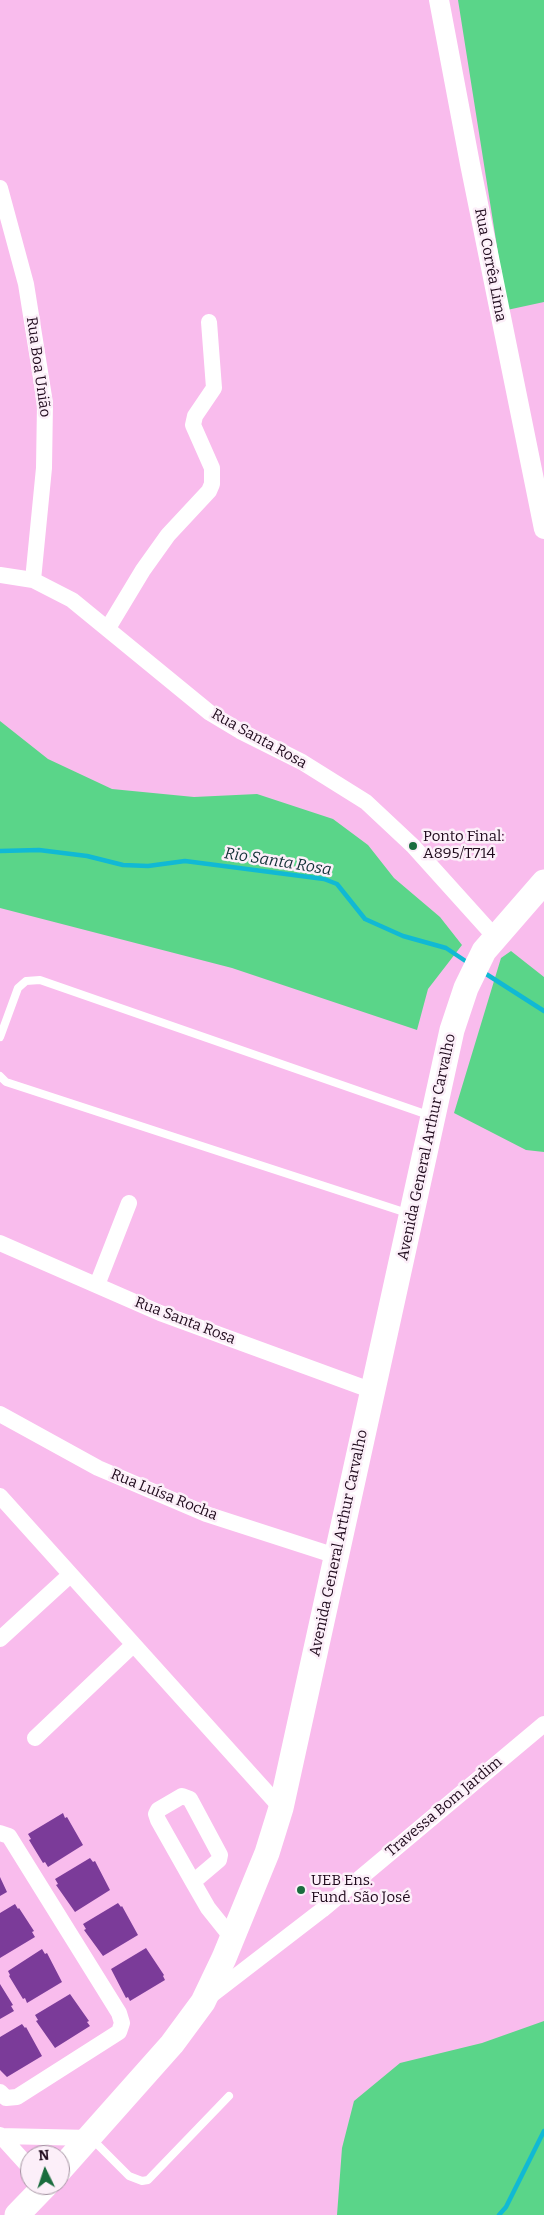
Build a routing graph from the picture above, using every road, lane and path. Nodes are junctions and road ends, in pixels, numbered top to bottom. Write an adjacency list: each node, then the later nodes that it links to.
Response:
1 (439, 0): 4 (street, Rua Corrêa Lima)
2 (0, 188): 6 (street, Rua Boa União)
3 (209, 322): 7 (street)
4 (544, 529)
5 (0, 575): 6 (street, Rua Santa Rosa)
6 (33, 580): 7 (street, Rua Santa Rosa)
7 (108, 628): 9 (street, Rua Santa Rosa)
8 (544, 882): 9 (main road, Avenida General Arthur Carvalho)
9 (489, 944): 12 (main road, Avenida General Arthur Carvalho)
10 (0, 1037): 12 (lane)
11 (0, 1076): 14 (lane)
12 (433, 1117): 14 (main road, Avenida General Arthur Carvalho)
13 (129, 1203): 16 (street)
14 (412, 1215): 17 (main road, Avenida General Arthur Carvalho)
15 (0, 1242): 16 (street, Rua Santa Rosa)
16 (97, 1286): 17 (street, Rua Santa Rosa)
17 (373, 1391): 20 (main road, Avenida General Arthur Carvalho)
18 (0, 1414): 20 (street, Rua Luísa Rocha)
19 (1, 1500): 21 (street)
20 (336, 1556): 26 (main road, Avenida General Arthur Carvalho)
21 (70, 1575): 22 (street); 23 (street)
22 (0, 1639)
23 (133, 1645): 25 (street); 26 (street)
24 (544, 1724): 30 (street, Travessa Bom Jardim)
25 (36, 1738)
26 (281, 1808): 29 (main road, Avenida General Arthur Carvalho)
27 (0, 1833): 31 (street)
28 (193, 1882): 28 (street); 29 (street)
29 (232, 1938): 30 (main road, Avenida General Arthur Carvalho)
30 (203, 2002): 34 (main road, Avenida General Arthur Carvalho)
31 (0, 2092)
32 (229, 2096): 34 (lane)
33 (0, 2135): 34 (street); 35 (street)
34 (91, 2138): 36 (main road, Avenida General Arthur Carvalho)
35 (20, 2157)
36 (70, 2160)
37 (36, 2195): 38 (main road)
38 (17, 2215)

